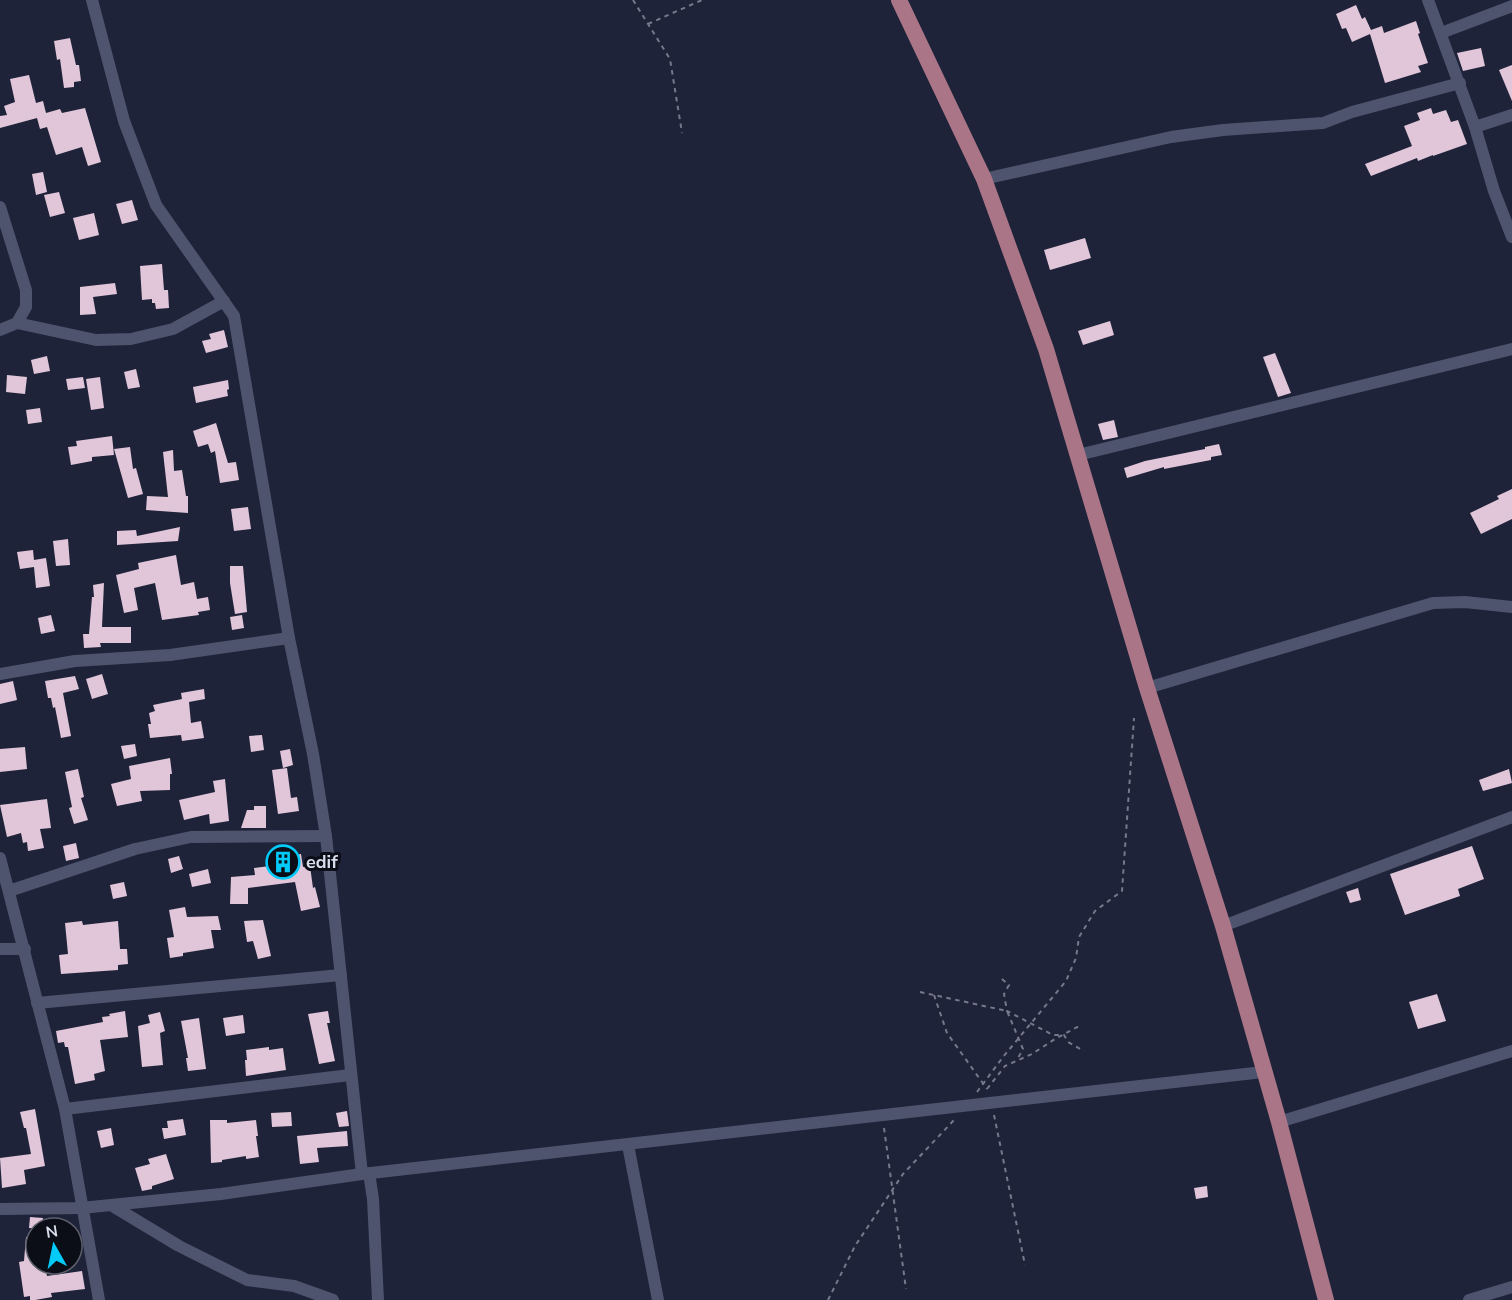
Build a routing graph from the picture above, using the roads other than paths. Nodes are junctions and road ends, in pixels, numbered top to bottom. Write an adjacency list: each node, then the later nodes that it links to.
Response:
1 (92, 0): 12 (street)
2 (899, 0): 9 (main road)
3 (1428, 0): 5 (street)
4 (1512, 6): 5 (street)
5 (1441, 33): 6 (street)
6 (1460, 83): 8 (street); 9 (street)
7 (1512, 115): 8 (street)
8 (1476, 127): 11 (street)
9 (984, 179): 16 (main road)
10 (0, 207): 13 (street)
11 (1512, 236)
12 (224, 301): 13 (street); 18 (street)
13 (17, 323): 14 (street)
14 (0, 330)
15 (1512, 349): 16 (street)
16 (1078, 455): 20 (main road)
17 (1512, 607): 20 (street)
18 (289, 638): 19 (street); 22 (street)
19 (0, 674)
20 (1147, 688): 25 (main road)
21 (1512, 817): 25 (street)
22 (326, 836): 24 (street); 28 (street)
23 (0, 858): 24 (street)
24 (9, 891): 27 (street)
25 (1223, 926): 31 (main road)
26 (0, 949): 27 (street)
27 (25, 950): 29 (street)
28 (341, 975): 29 (street); 32 (street)
29 (37, 1003): 33 (street)
30 (1512, 1050): 34 (street)
31 (1263, 1072): 34 (main road); 35 (street)
32 (350, 1075): 33 (street); 36 (street)
33 (65, 1109): 38 (street)
34 (1279, 1122): 45 (main road)
35 (628, 1145): 36 (street); 44 (street)
36 (365, 1173): 37 (street); 43 (street)
37 (111, 1205): 38 (street); 42 (street)
38 (81, 1208): 39 (street); 41 (street)
39 (0, 1209)
40 (1512, 1287): 46 (street)
41 (99, 1300)
42 (333, 1300)
43 (378, 1300)
44 (658, 1300)
45 (1326, 1300)
46 (1469, 1300)

